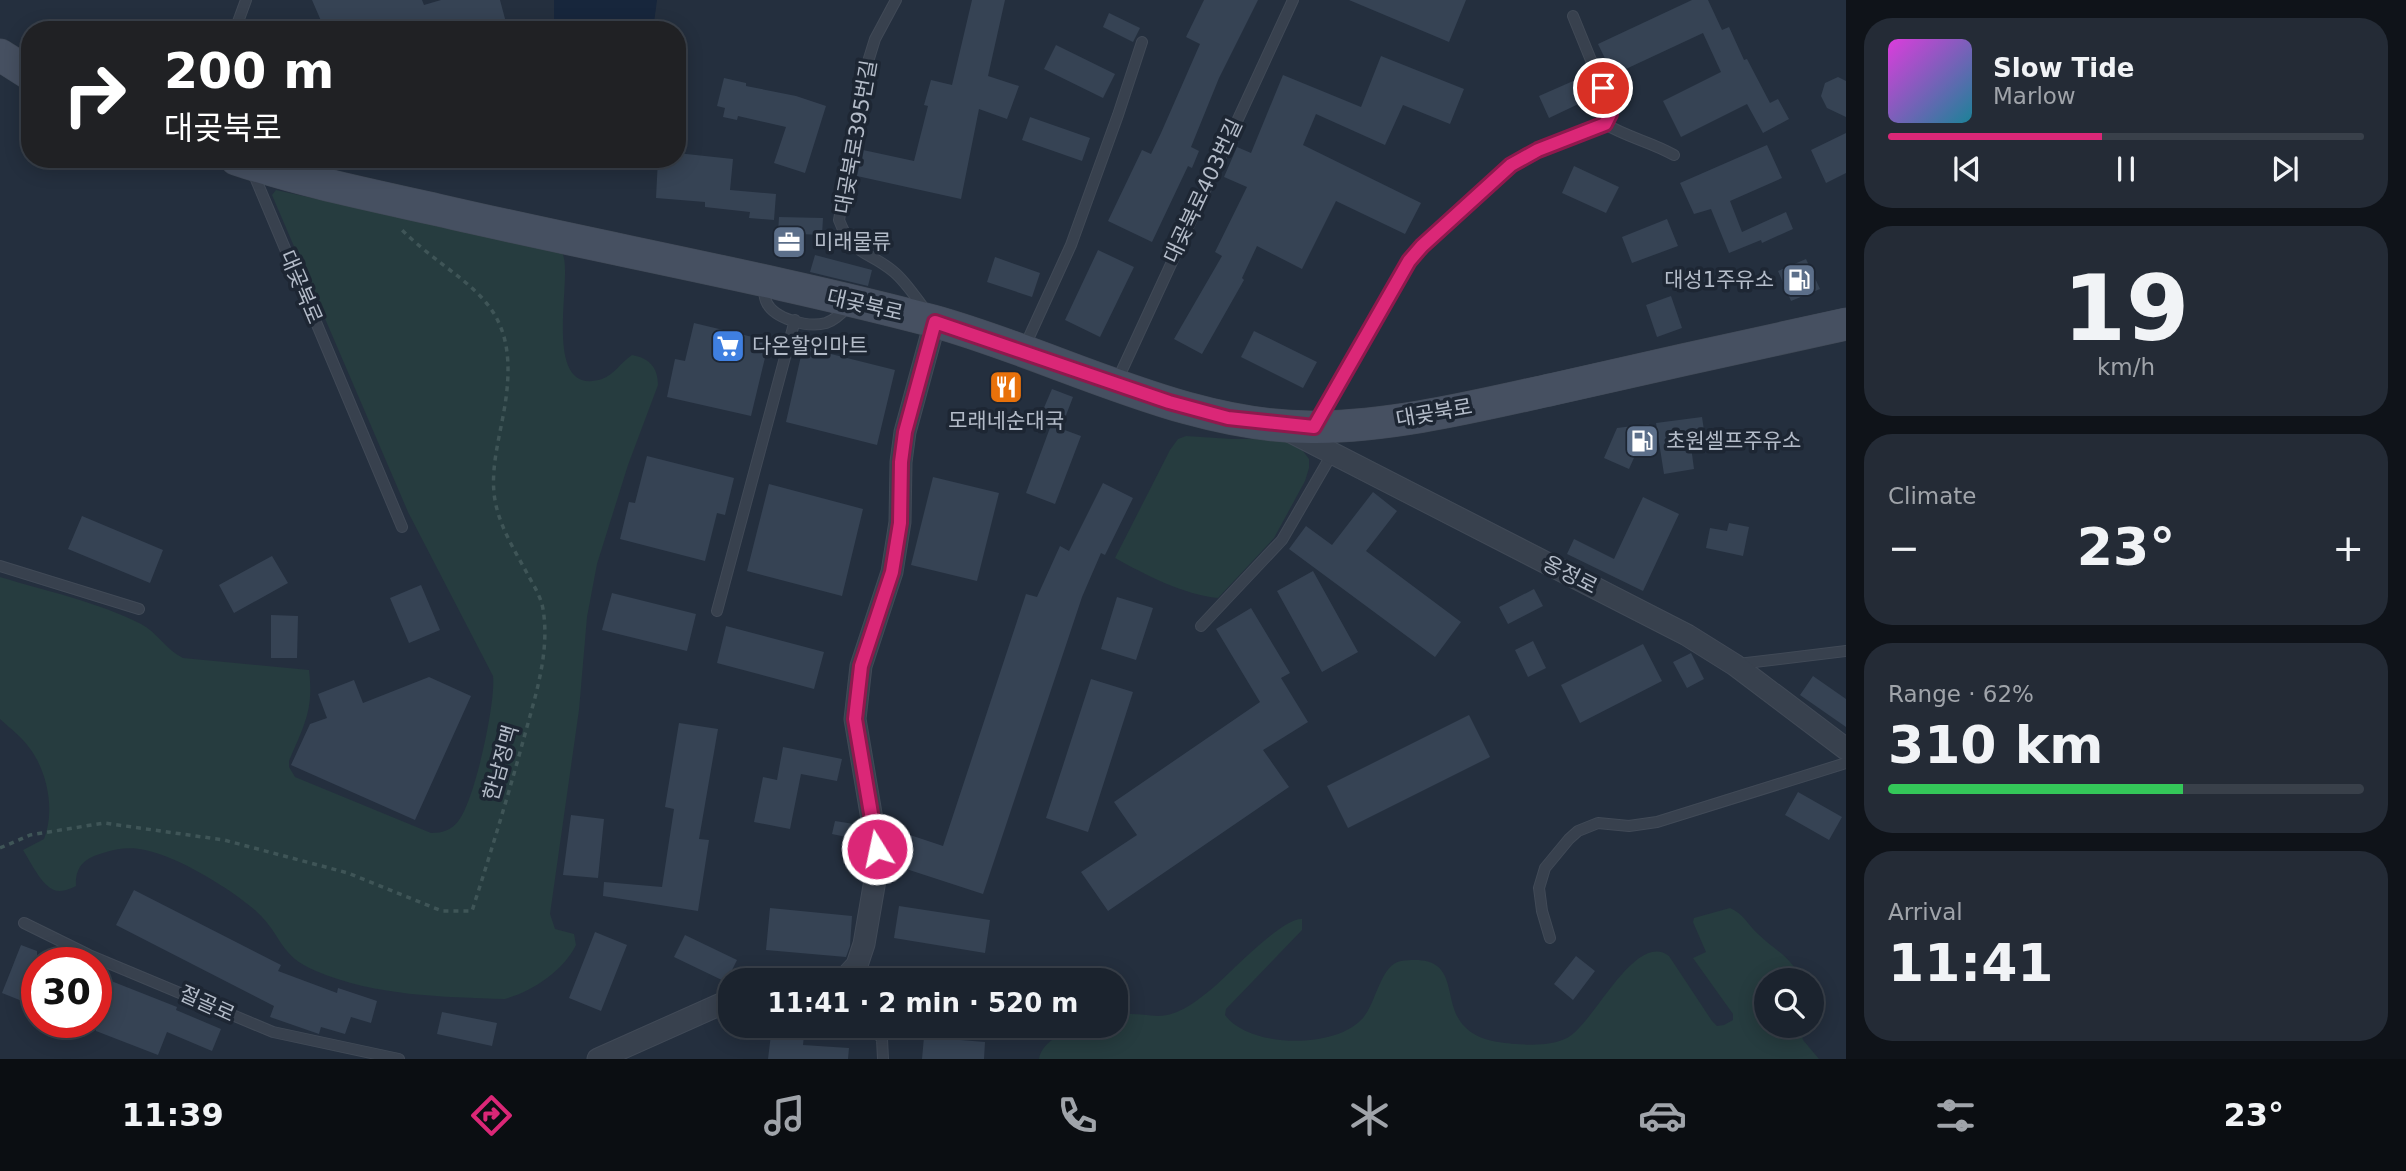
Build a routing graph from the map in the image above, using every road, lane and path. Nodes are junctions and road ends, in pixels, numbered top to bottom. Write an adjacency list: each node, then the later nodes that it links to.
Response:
1 (246, 0): 5 (lane)
2 (895, 0): 17 (lane, 대곶북로395번길)
3 (1293, 0): 20 (lane, 대곶북로403번길)
4 (1573, 16): 9 (lane)
5 (238, 21)
6 (1142, 42): 19 (lane)
7 (0, 55): 8 (street)
8 (21, 68)
9 (1605, 124): 10 (lane); 22 (lane)
10 (1674, 155)
11 (246, 168): 24 (lane, 대곶북로)
12 (267, 168): 13 (street, 대곶북로)
13 (378, 196): 14 (street, 대곶북로); 33 (path, 한남정맥)
14 (763, 281): 15 (street, 대곶북로); 16 (lane)
15 (851, 302): 16 (lane); 17 (street, 대곶북로)
16 (796, 320): 27 (lane)
17 (935, 322): 19 (street, 대곶북로); 36 (street)
18 (1846, 324): 22 (street, 대곶북로)
19 (1023, 351): 20 (street, 대곶북로)
20 (1116, 384): 21 (street, 대곶북로)
21 (1279, 425): 22 (street, 대곶북로); 23 (street, 옹정로)
22 (1314, 427)
23 (1332, 454): 28 (lane); 30 (street, 옹정로)
24 (402, 527)
25 (0, 566): 26 (lane)
26 (139, 609)
27 (717, 611)
28 (1201, 626)
29 (1846, 651): 30 (lane)
30 (1735, 664): 31 (street, 옹정로)
31 (1846, 749)
32 (1846, 762): 35 (lane)
33 (0, 848)
34 (24, 923): 40 (lane, 절골로)
35 (1550, 938)
36 (854, 968)
37 (718, 1006): 39 (street)
38 (881, 1038): 41 (lane)
39 (608, 1057)
40 (399, 1059)
41 (883, 1059)

